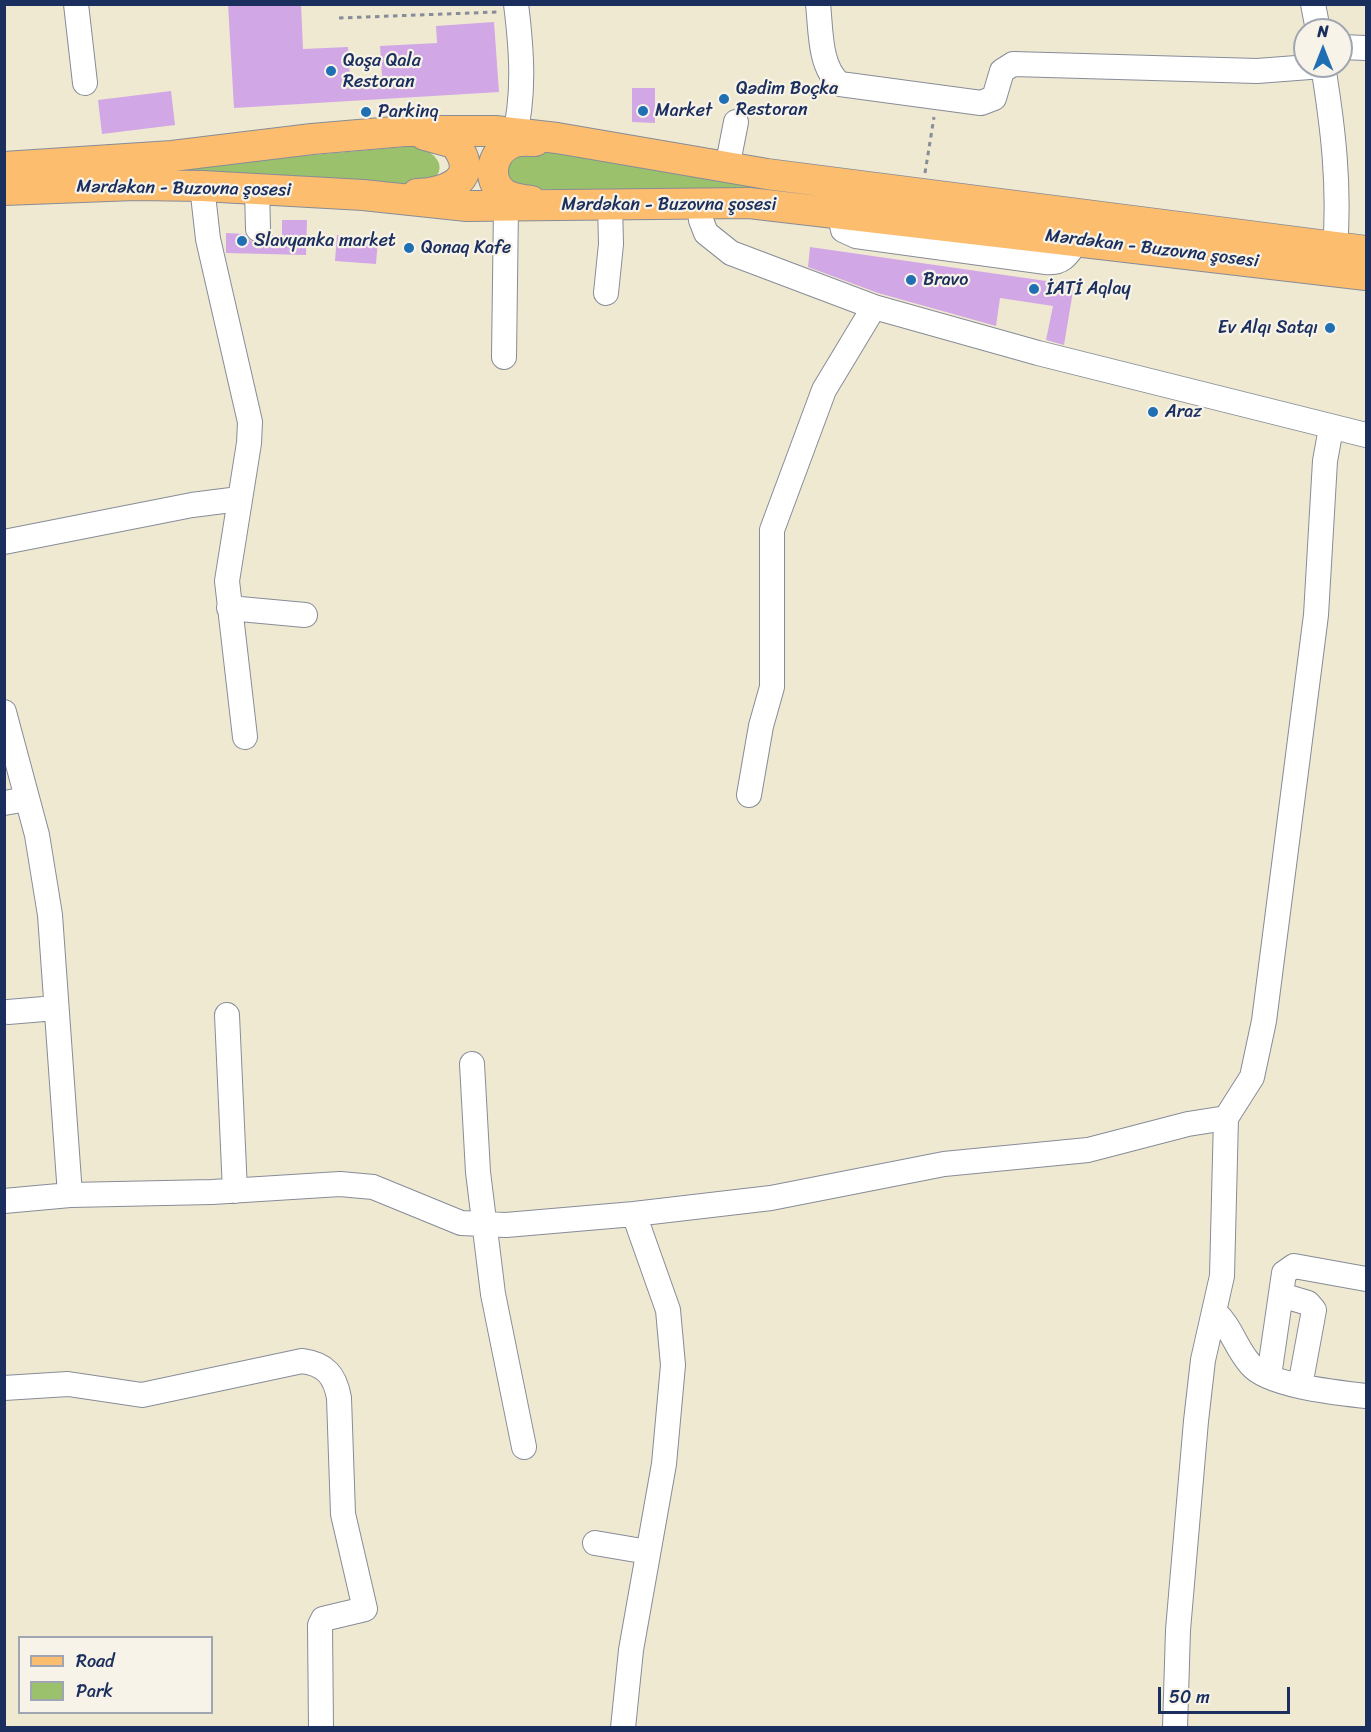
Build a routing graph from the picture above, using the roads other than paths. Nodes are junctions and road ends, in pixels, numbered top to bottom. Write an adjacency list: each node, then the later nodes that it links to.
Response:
1 (76, 4): 6 (street)
2 (818, 4): 4 (street)
3 (517, 8): 9 (street)
4 (1293, 68)
5 (1325, 78): 21 (street)
6 (86, 83)
7 (736, 122): 11 (street)
8 (405, 131): 9 (main road, Mərdəkan - Buzovna şosesi); 10 (main road, Mərdəkan - Buzovna şosesi); 15 (main road)
9 (514, 137): 11 (main road, Mərdəkan - Buzovna şosesi); 18 (main road)
10 (4, 166)
11 (727, 168): 21 (main road, Mərdəkan - Buzovna şosesi)
12 (202, 186): 13 (main road, Mərdəkan - Buzovna şosesi); 14 (main road, Mərdəkan - Buzovna şosesi); 29 (street)
13 (257, 188): 15 (main road, Mərdəkan - Buzovna şosesi); 20 (street)
14 (4, 190)
15 (363, 195): 19 (main road, Mərdəkan - Buzovna şosesi)
16 (699, 202): 17 (main road, Mərdəkan - Buzovna şosesi); 23 (main road, Mərdəkan - Buzovna şosesi); 25 (street)
17 (610, 204): 18 (main road, Mərdəkan - Buzovna şosesi); 24 (street)
18 (565, 205): 19 (main road, Mərdəkan - Buzovna şosesi)
19 (506, 206): 26 (street)
20 (258, 229)
21 (1335, 248): 22 (main road, Mərdəkan - Buzovna şosesi)
22 (1366, 251)
23 (1366, 275)
24 (606, 293)
25 (874, 306): 27 (street); 35 (street)
26 (504, 357)
27 (1331, 428): 28 (street); 41 (street)
28 (1366, 435)
29 (239, 499): 30 (street); 31 (street)
30 (4, 542)
31 (229, 608): 32 (street); 34 (street)
32 (305, 615)
33 (4, 712): 36 (street)
34 (245, 737)
35 (749, 795)
36 (16, 801): 37 (street)
37 (56, 1008): 38 (street); 43 (street)
38 (8, 1012)
39 (227, 1015): 42 (street)
40 (472, 1064): 46 (street)
41 (1226, 1118): 45 (street); 49 (street)
42 (235, 1191): 43 (street); 46 (street)
43 (70, 1195): 44 (street)
44 (4, 1201)
45 (634, 1214): 46 (street); 56 (street)
46 (484, 1226): 54 (street)
47 (1366, 1279): 48 (street)
48 (1281, 1295): 50 (street); 51 (street)
49 (1215, 1312): 50 (street); 59 (street)
50 (1269, 1376): 51 (street)
51 (1300, 1386): 53 (street)
52 (4, 1388): 57 (street)
53 (1366, 1396)
54 (524, 1448)
55 (595, 1542): 56 (street)
56 (648, 1552): 58 (street)
57 (321, 1728)
58 (623, 1728)
59 (1175, 1728)

